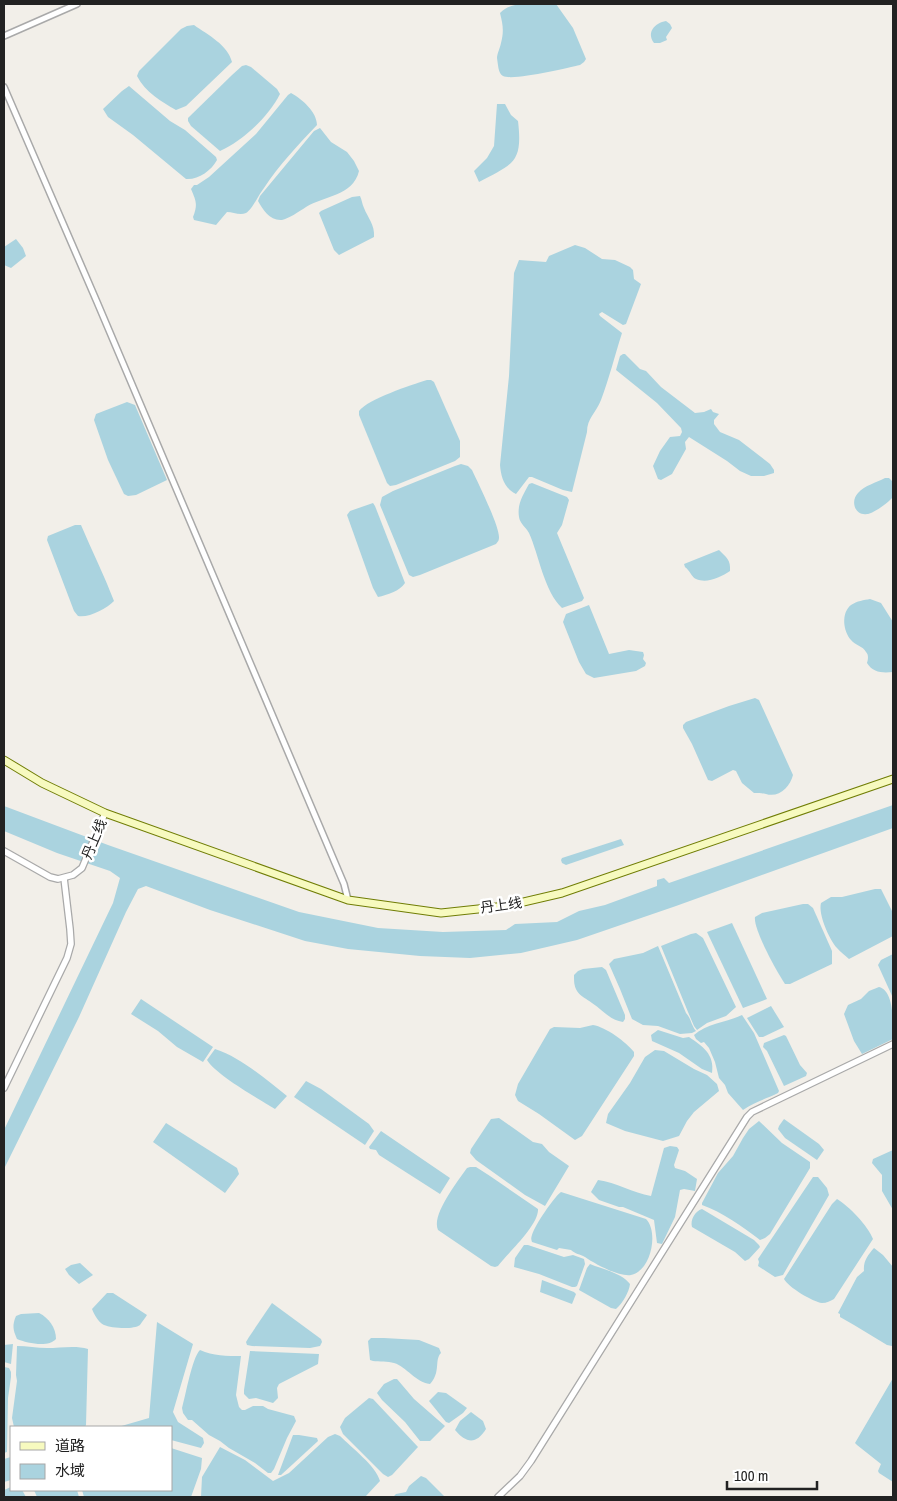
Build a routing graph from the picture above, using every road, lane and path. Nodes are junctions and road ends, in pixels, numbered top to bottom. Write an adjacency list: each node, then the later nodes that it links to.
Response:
1 (77, 4): 2 (street)
2 (4, 36)
3 (4, 87): 9 (street)
4 (4, 760): 6 (main road, 丹上线)
5 (893, 779): 9 (main road, 丹上线)
6 (105, 812): 8 (street, 丹上线); 9 (main road, 丹上线)
7 (4, 851): 8 (street)
8 (64, 878): 11 (street)
9 (348, 900)
10 (893, 1044): 12 (street)
11 (4, 1088)
12 (498, 1497)

